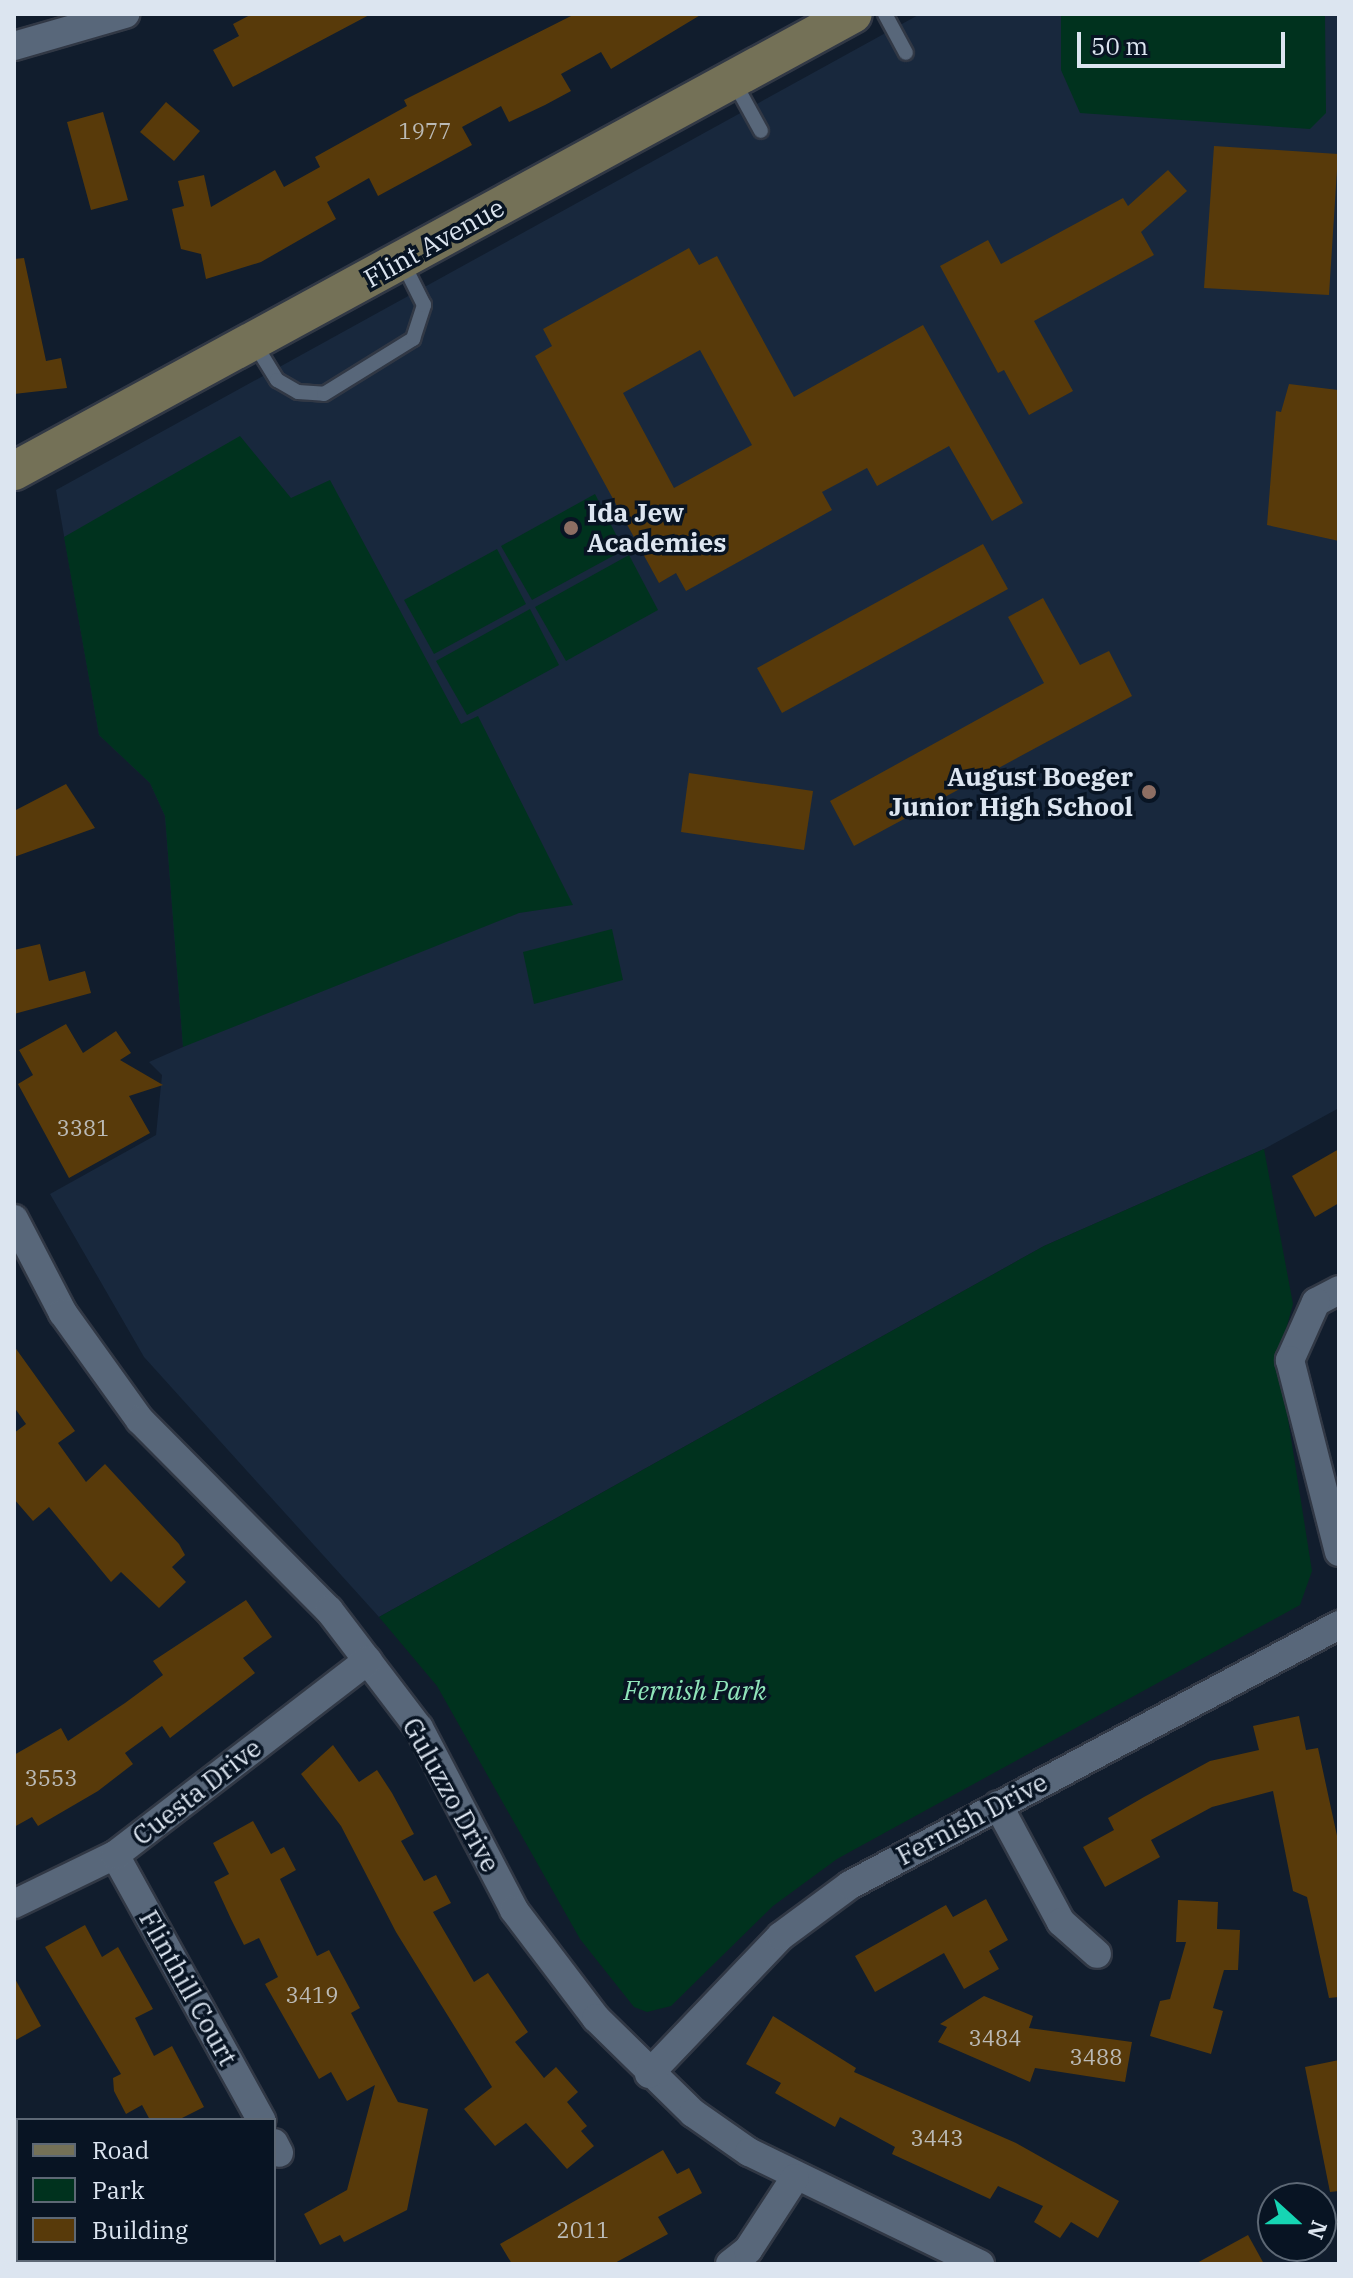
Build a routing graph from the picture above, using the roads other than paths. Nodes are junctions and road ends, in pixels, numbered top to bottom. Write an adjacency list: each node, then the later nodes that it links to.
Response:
1 (125, 14): 4 (street)
2 (853, 14): 6 (street, Flint Avenue)
3 (885, 14): 5 (lane)
4 (14, 46)
5 (906, 53)
6 (733, 80): 7 (lane); 8 (street, Flint Avenue)
7 (761, 131)
8 (401, 260): 9 (street, Flint Avenue); 9 (lane)
9 (253, 341): 10 (street, Flint Avenue)
10 (14, 471)
11 (14, 1219): 15 (street, Guluzzo Drive)
12 (1339, 1290): 13 (street)
13 (1339, 1552)
14 (1339, 1625): 16 (street, Fernish Drive)
15 (368, 1660): 17 (street, Cuesta Drive); 20 (street, Guluzzo Drive)
16 (998, 1805): 19 (street); 20 (street, Fernish Drive)
17 (115, 1855): 18 (street, Cuesta Drive); 21 (street, Flinthill Court)
18 (14, 1904)
19 (1097, 1954)
20 (649, 2074): 22 (street, Guluzzo Drive)
21 (260, 2118)
22 (795, 2178): 23 (street); 24 (street, Guluzzo Drive)
23 (730, 2264)
24 (980, 2264)

